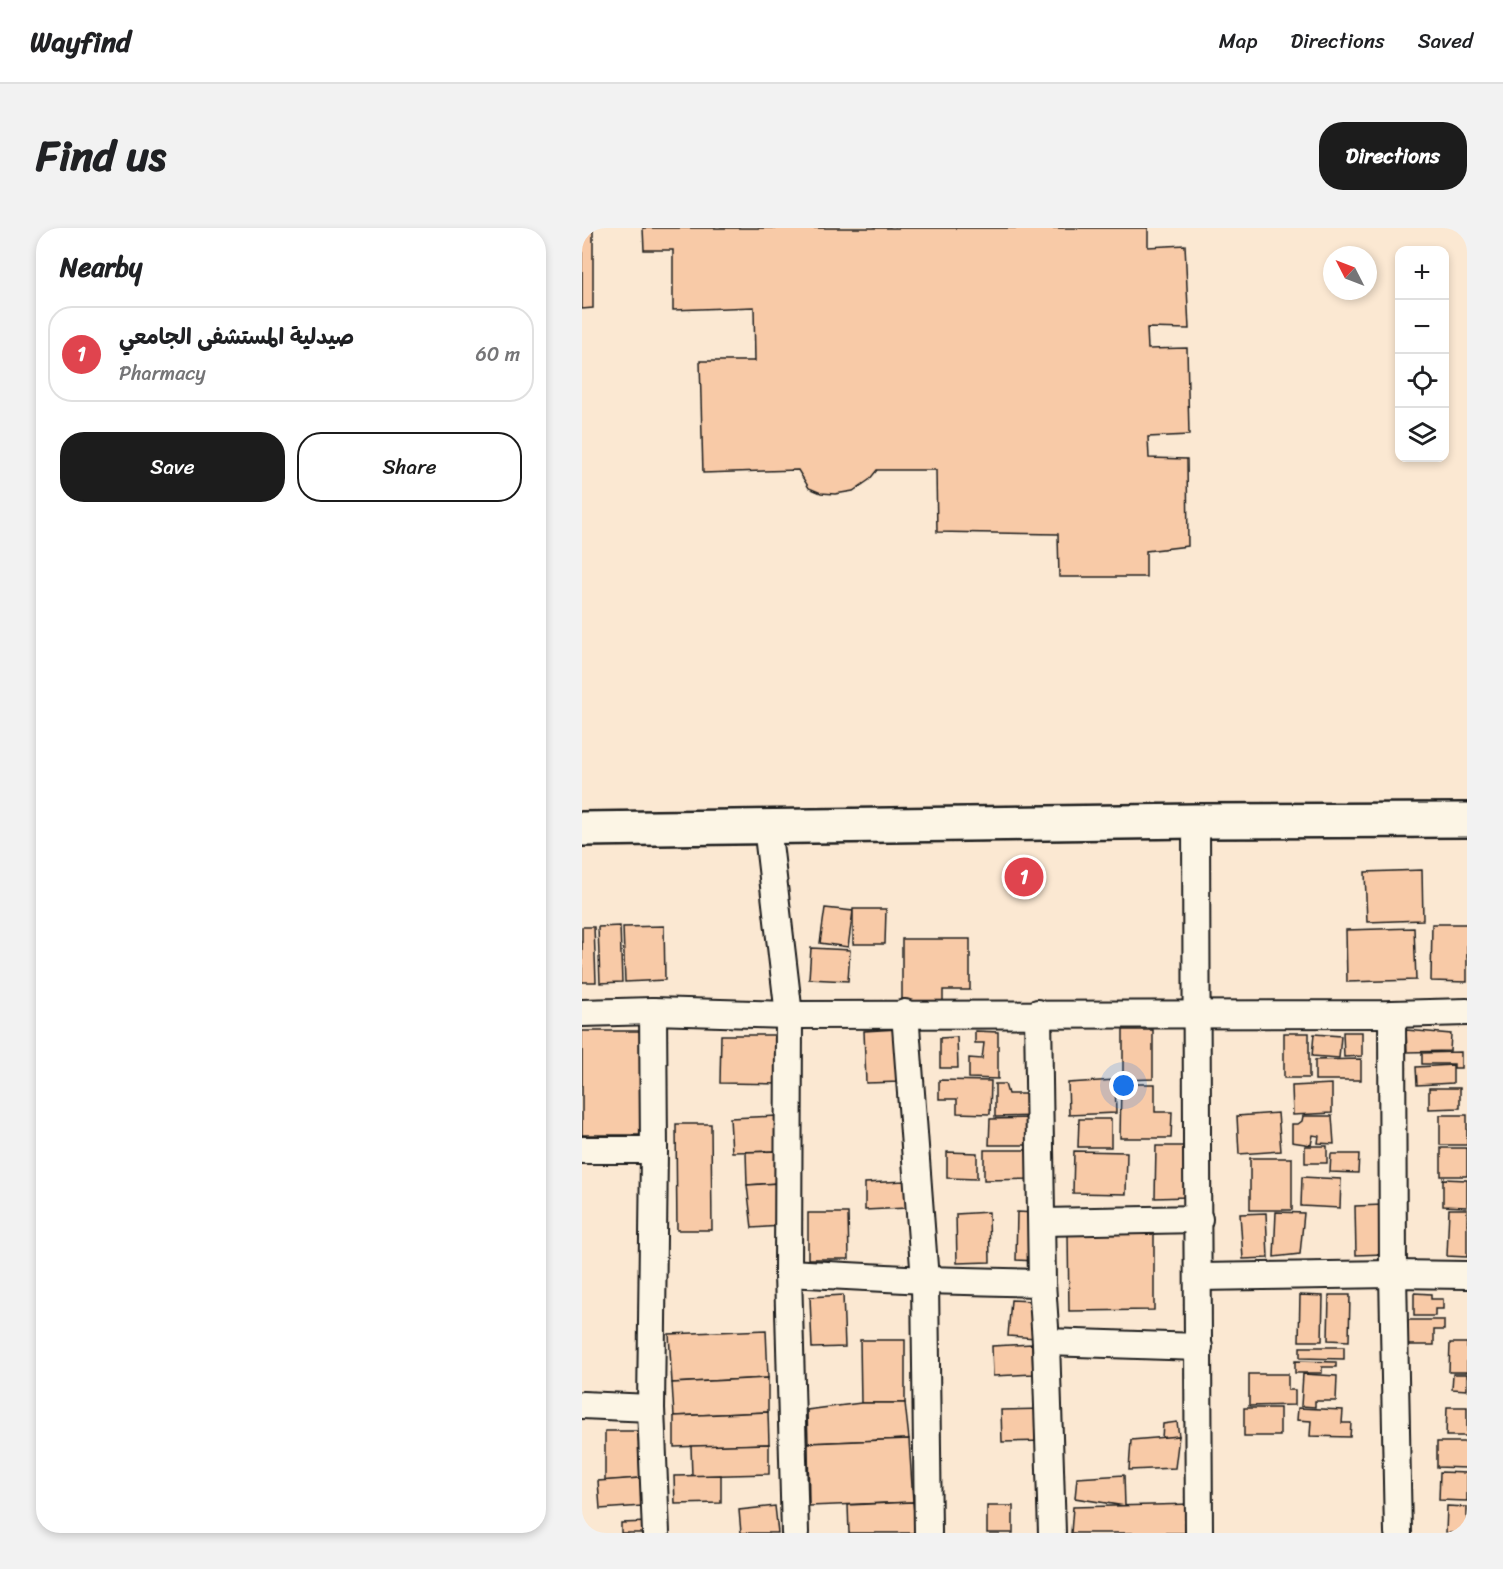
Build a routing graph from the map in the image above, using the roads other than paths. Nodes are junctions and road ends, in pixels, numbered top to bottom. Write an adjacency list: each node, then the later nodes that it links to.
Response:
1 (1467, 820): 2 (street)
2 (1196, 821): 3 (street); 10 (street)
3 (767, 826): 4 (street); 12 (street)
4 (582, 829)
5 (653, 1011): 7 (street); 12 (street); 14 (street)
6 (1467, 1012): 11 (street)
7 (582, 1013)
8 (905, 1013): 9 (street); 12 (street); 21 (street)
9 (1038, 1013): 10 (street); 16 (street)
10 (1195, 1013): 11 (street); 15 (street)
11 (1392, 1014): 18 (street)
12 (789, 1015): 17 (street)
13 (582, 1150): 14 (street)
14 (654, 1150): 26 (street)
15 (1198, 1219): 16 (street); 20 (street)
16 (1043, 1222): 22 (street)
17 (788, 1273): 21 (street); 28 (street)
18 (1393, 1274): 19 (street); 20 (street); 32 (street)
19 (1467, 1275)
20 (1200, 1276): 24 (street)
21 (925, 1280): 22 (street); 29 (street)
22 (1042, 1283): 23 (street)
23 (1047, 1342): 24 (street); 30 (street)
24 (1199, 1347): 31 (street)
25 (582, 1405): 26 (street)
26 (651, 1408): 27 (street)
27 (656, 1533)
28 (795, 1533)
29 (928, 1533)
30 (1052, 1533)
31 (1199, 1533)
32 (1398, 1533)

